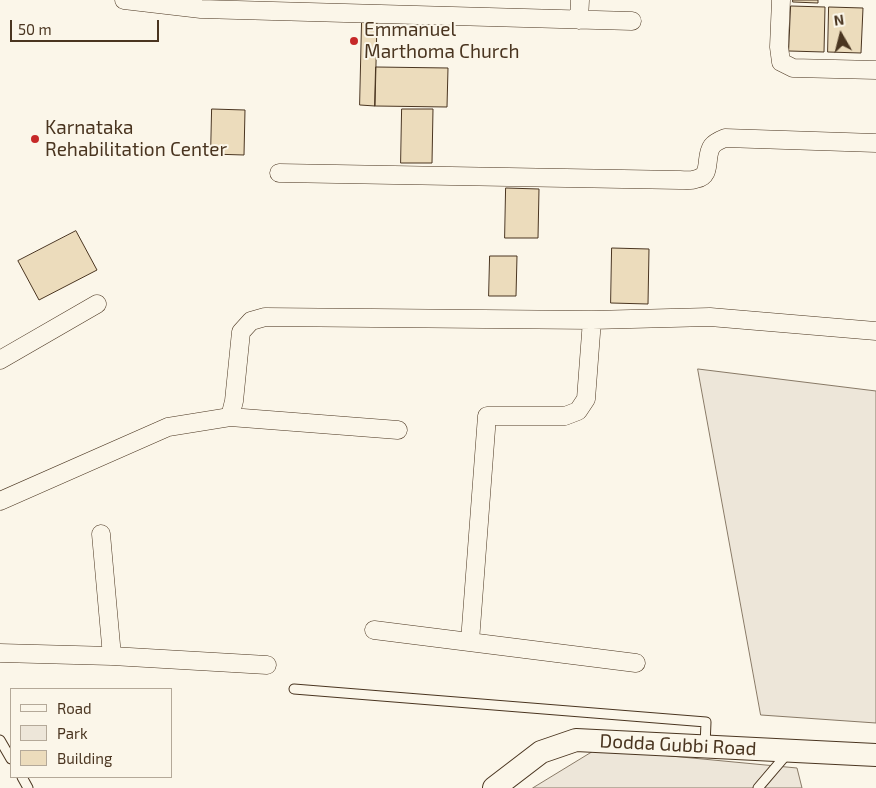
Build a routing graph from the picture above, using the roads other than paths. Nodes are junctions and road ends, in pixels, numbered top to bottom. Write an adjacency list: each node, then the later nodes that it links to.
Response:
1 (124, 0): 4 (street)
2 (580, 0): 4 (street)
3 (781, 0): 6 (street)
4 (580, 20): 5 (street)
5 (632, 22)
6 (876, 70)
7 (876, 143): 8 (street)
8 (279, 172)
9 (97, 304): 12 (street)
10 (592, 320): 11 (street); 13 (street); 18 (street)
11 (876, 331)
12 (0, 360)
13 (230, 417): 14 (street); 15 (street)
14 (398, 430)
15 (0, 501)
16 (102, 534): 20 (street)
17 (374, 630): 18 (street)
18 (470, 641): 21 (street)
19 (0, 653): 20 (street)
20 (112, 656): 22 (street)
21 (636, 663)
22 (267, 665)
23 (294, 689): 25 (lane)
24 (0, 740): 28 (lane)
25 (705, 746): 26 (street, Dodda Gubbi Road); 29 (street, Dodda Gubbi Road)
26 (789, 750): 27 (street, Dodda Gubbi Road); 30 (lane)
27 (876, 755)
28 (10, 757)
29 (494, 788)
30 (758, 788)

